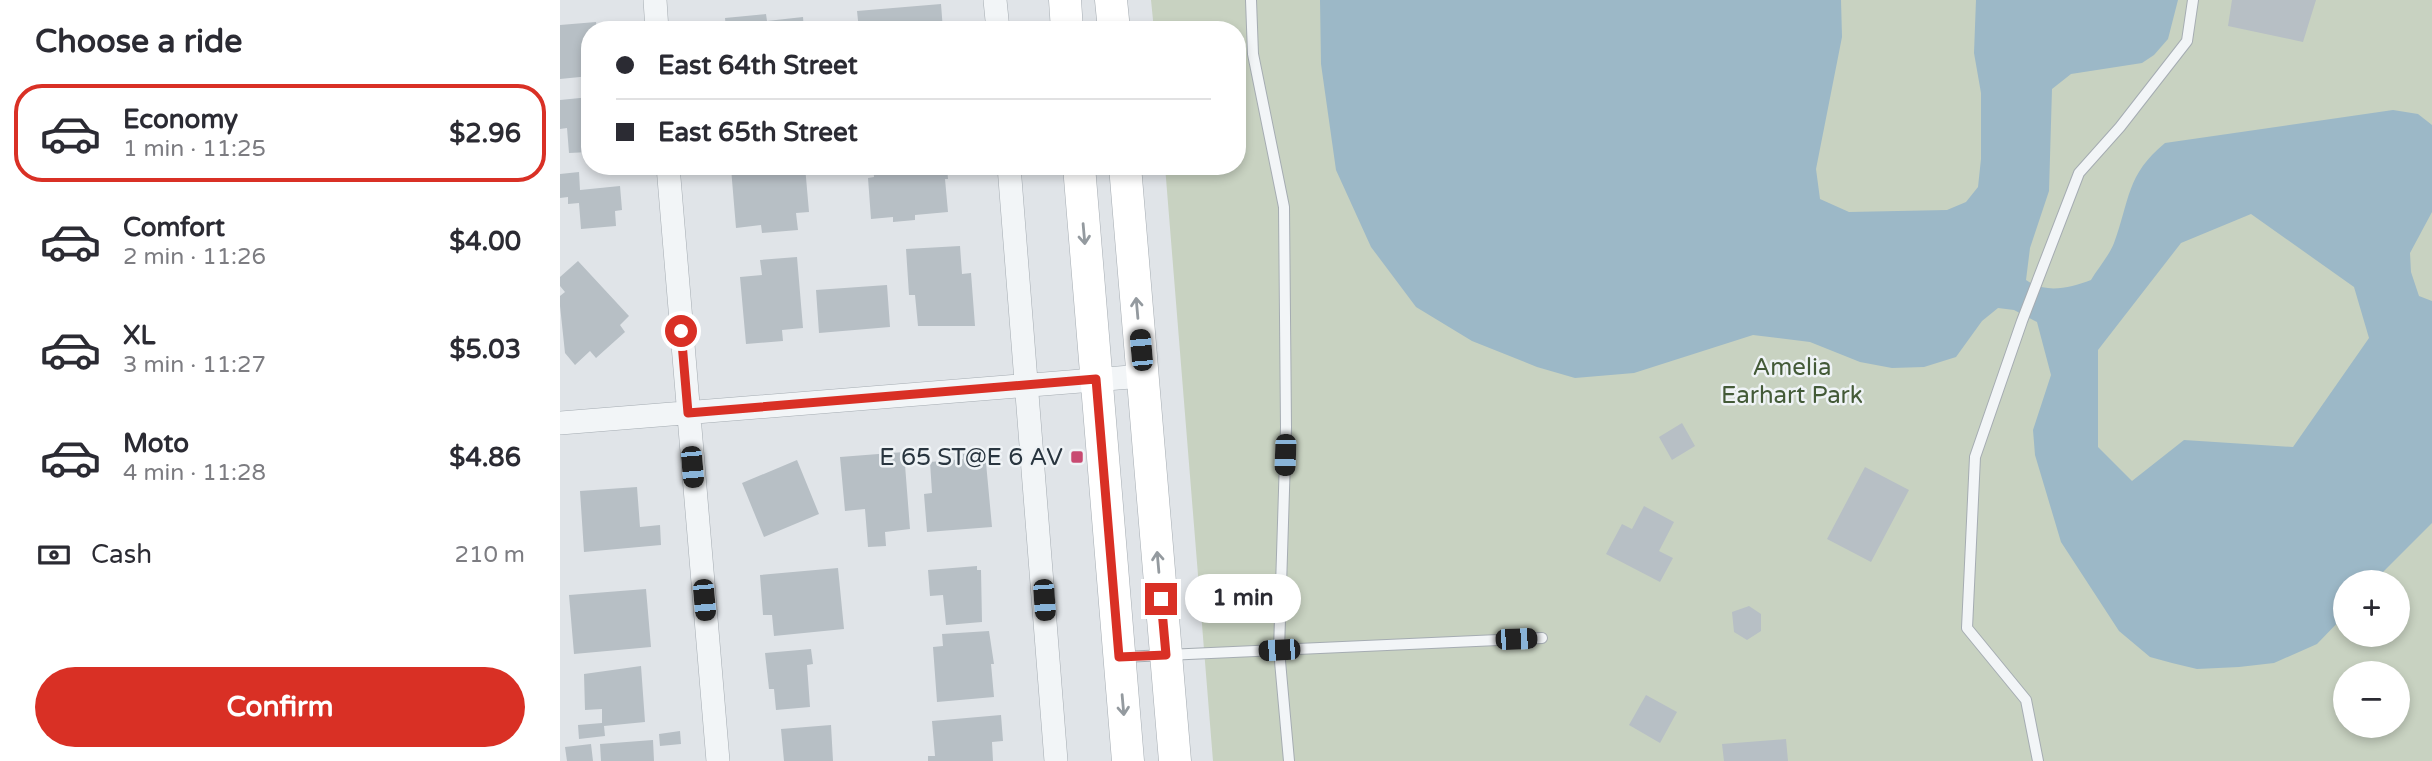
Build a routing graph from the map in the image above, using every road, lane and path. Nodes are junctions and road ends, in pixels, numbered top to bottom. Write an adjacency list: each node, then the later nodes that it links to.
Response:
1 (655, 0): 7 (street)
2 (995, 0): 8 (street)
3 (1065, 0): 9 (main road)
4 (1111, 0): 10 (main road)
5 (1251, 0): 21 (lane)
6 (2193, 0): 29 (lane)
7 (656, 21)
8 (997, 21)
9 (1066, 21)
10 (1113, 21)
11 (669, 175): 18 (street)
12 (1010, 175): 17 (street)
13 (1080, 175): 16 (main road, one-way to 16)
14 (1126, 175): 15 (main road, one-way to 14)
15 (1143, 376): 16 (street); 22 (main road, one-way to 15)
16 (1096, 379): 17 (street); 23 (main road)
17 (1026, 386): 18 (street); 25 (street)
18 (688, 413): 19 (street); 24 (street)
19 (560, 423)
20 (1542, 638): 21 (lane)
21 (1279, 650): 22 (lane); 28 (lane)
22 (1166, 655): 23 (lane); 27 (main road)
23 (1119, 657): 26 (main road, one-way to 26)
24 (718, 761)
25 (1056, 761)
26 (1128, 761)
27 (1175, 761)
28 (1289, 761)
29 (2038, 761)

